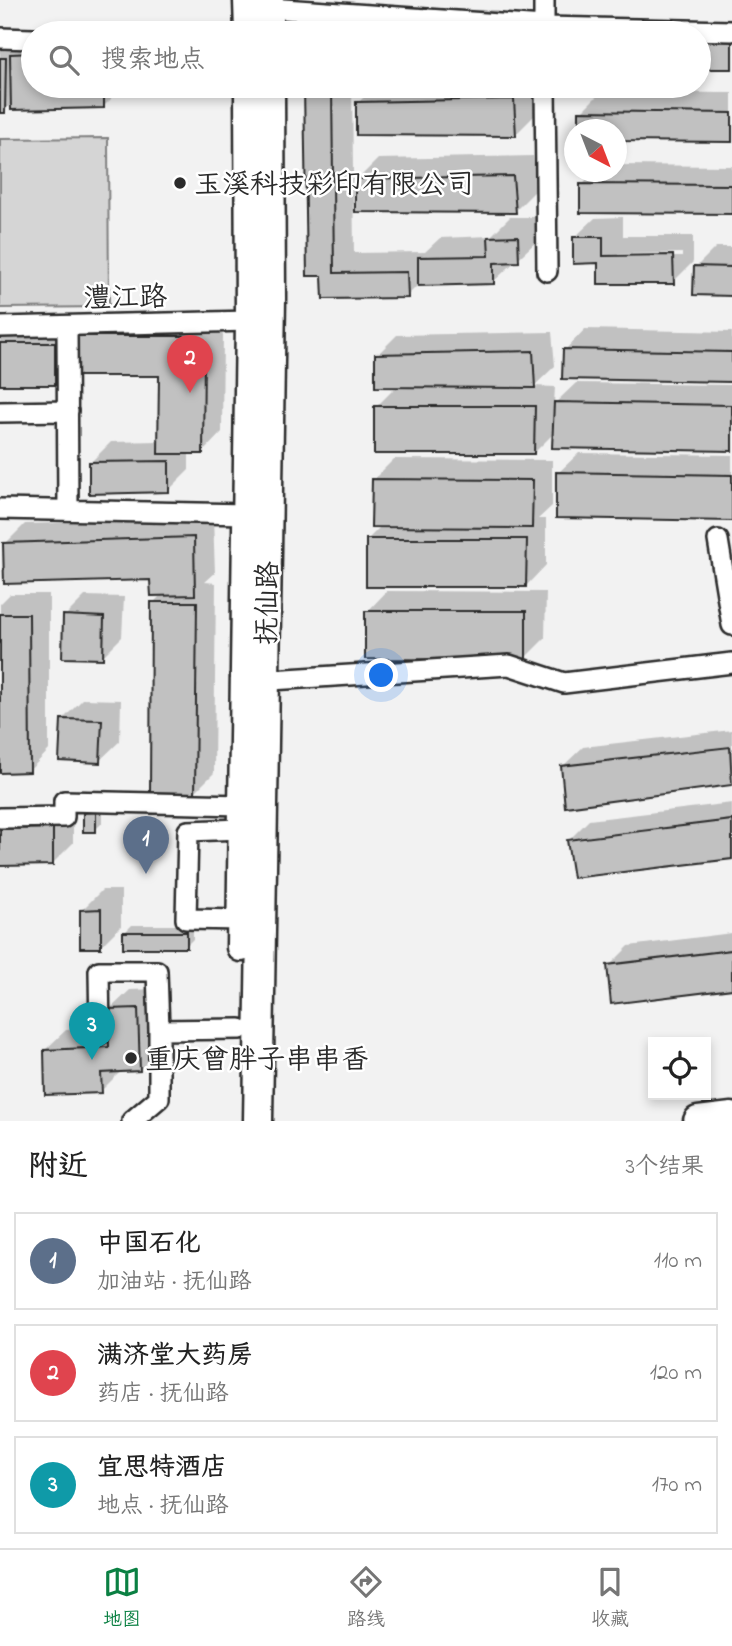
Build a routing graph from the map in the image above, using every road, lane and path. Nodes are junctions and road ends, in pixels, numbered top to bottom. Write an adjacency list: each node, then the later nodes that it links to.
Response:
1 (544, 0): 4 (street)
2 (264, 10): 3 (street)
3 (418, 21)
4 (544, 21)
5 (711, 31): 6 (street)
6 (732, 31)
7 (0, 38): 8 (street)
8 (21, 39)
9 (249, 98): 13 (main road, 抚仙路)
10 (270, 98): 24 (main road, 抚仙路)
11 (545, 98): 12 (street)
12 (547, 271)
13 (250, 321): 14 (street, 澧江路); 20 (main road, 抚仙路)
14 (67, 326): 15 (street, 澧江路); 16 (street)
15 (0, 327)
16 (68, 411): 17 (street); 19 (street)
17 (0, 412)
18 (0, 509): 19 (street)
19 (68, 510): 20 (street)
20 (247, 514): 24 (main road, 抚仙路)
21 (718, 540): 22 (street)
22 (732, 625)
23 (732, 663): 24 (street)
24 (254, 681): 25 (main road, 抚仙路); 34 (main road, 抚仙路)
25 (242, 817): 26 (street); 27 (main road, 抚仙路); 27 (street)
26 (0, 818)
27 (241, 920): 28 (main road, 抚仙路)
28 (240, 1029): 29 (street); 33 (main road, 抚仙路)
29 (159, 1030): 30 (street); 32 (street)
30 (100, 1034)
31 (732, 1117): 35 (main road)
32 (132, 1121)
33 (239, 1121)
34 (258, 1121)
35 (698, 1121)

